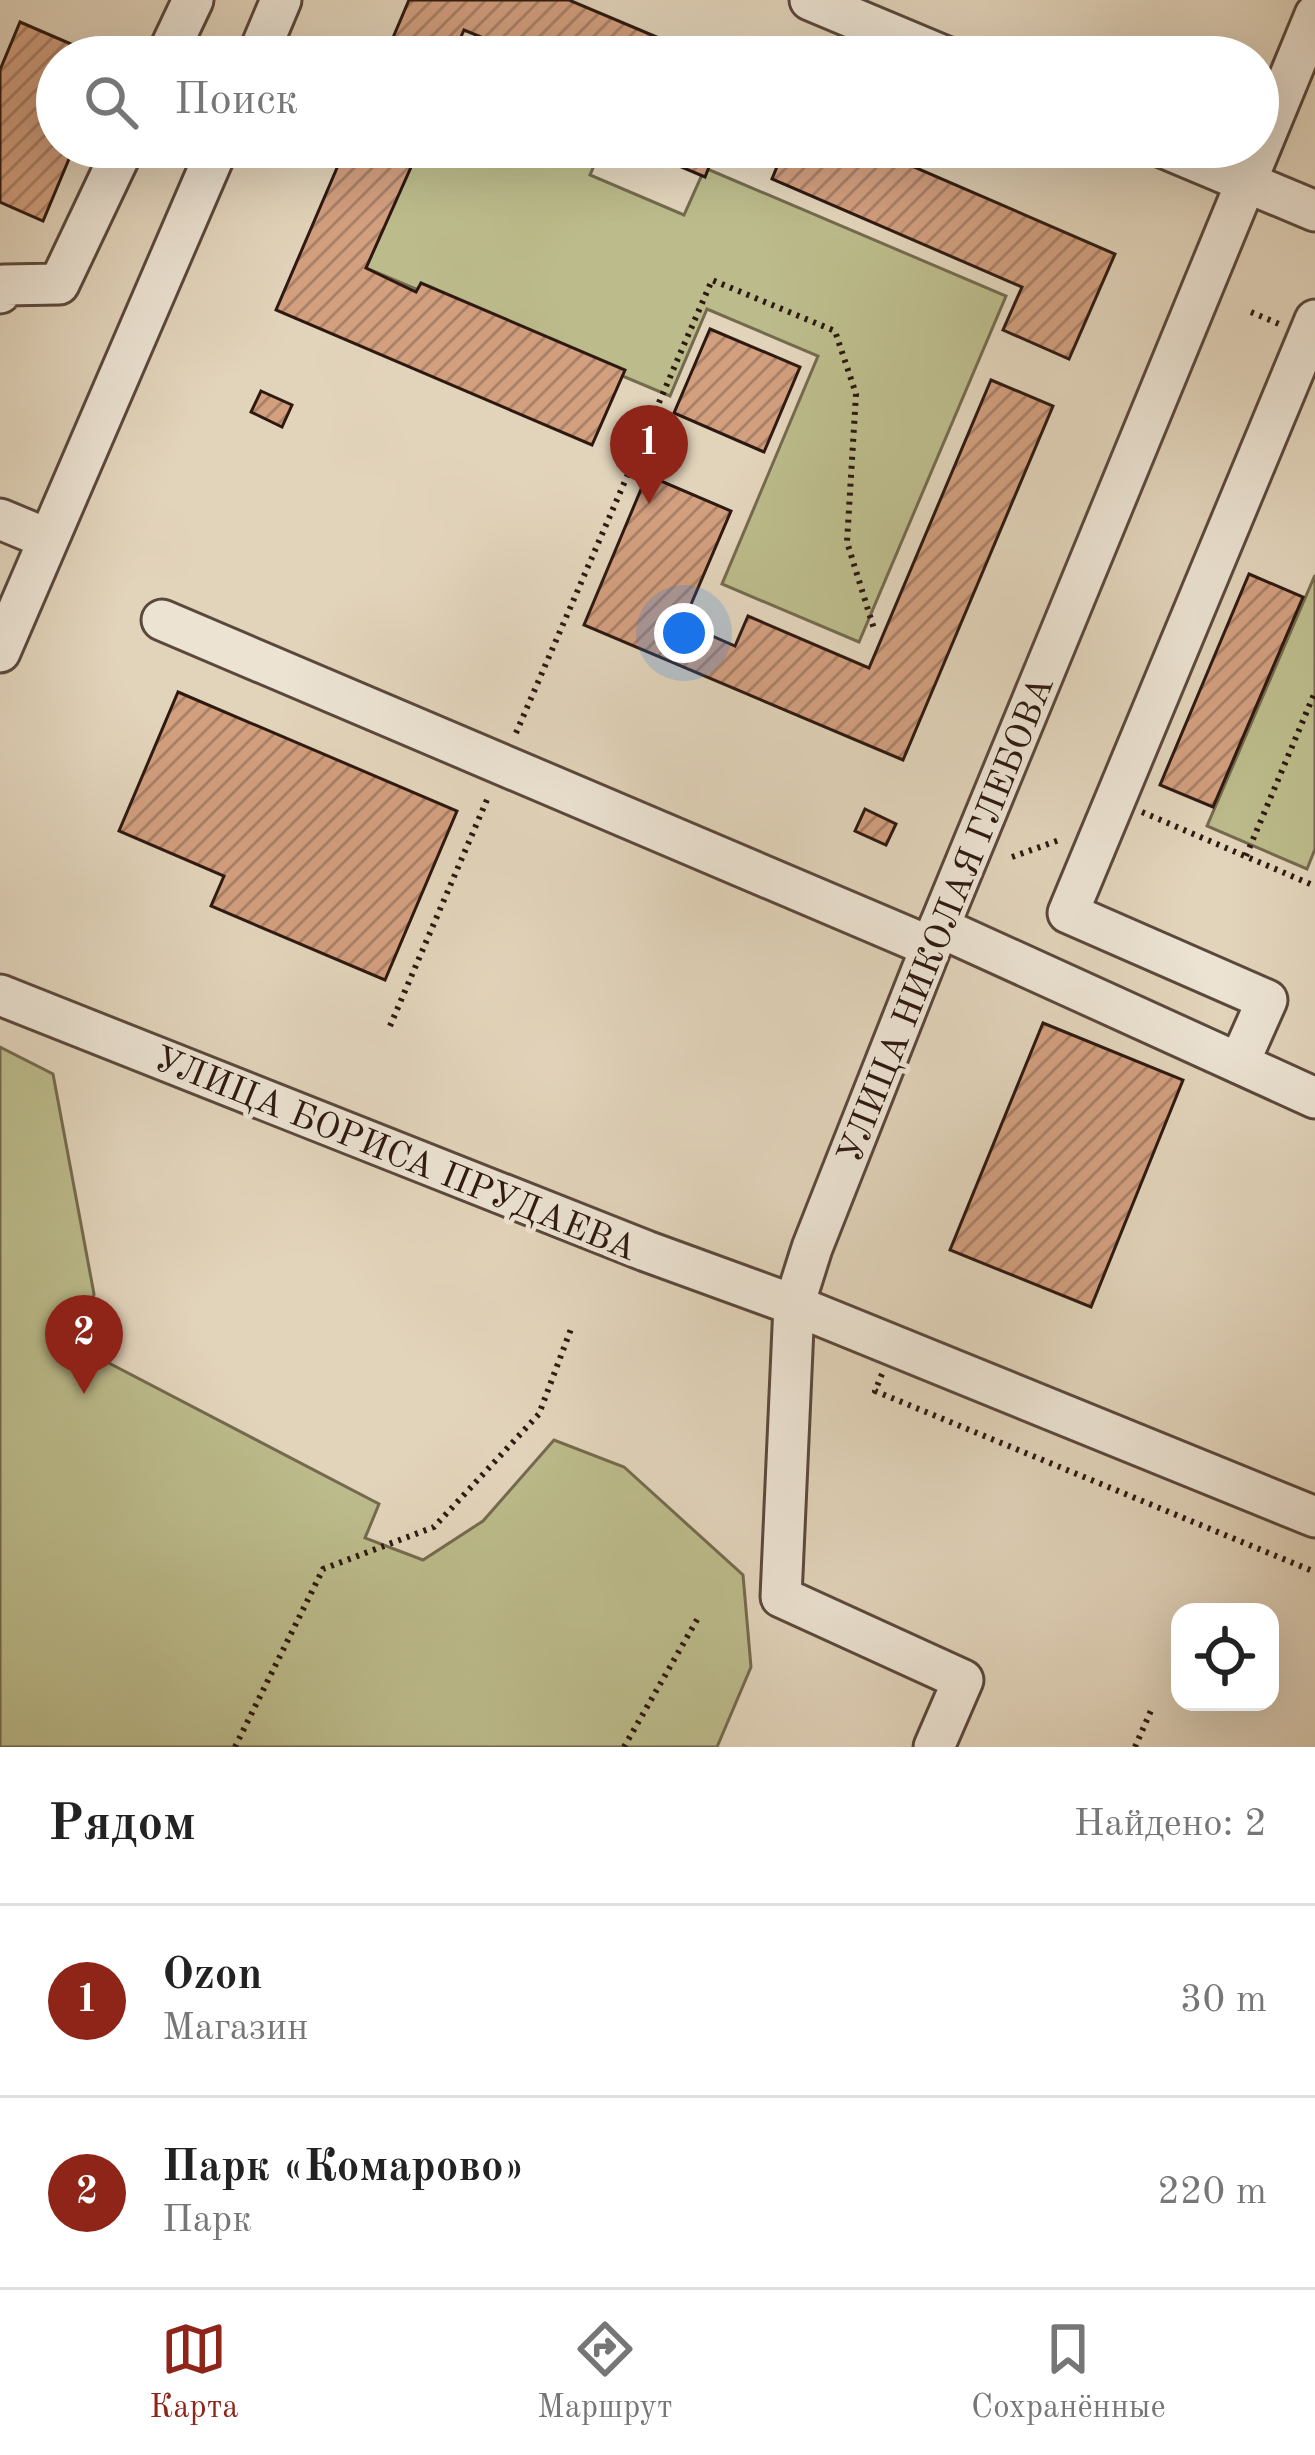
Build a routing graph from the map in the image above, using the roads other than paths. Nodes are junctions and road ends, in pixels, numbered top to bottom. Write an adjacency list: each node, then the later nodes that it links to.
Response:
1 (193, 0): 5 (street)
2 (281, 0): 6 (street)
3 (810, 0): 7 (street)
4 (1315, 15): 8 (street, УЛИЦА НИКОЛАЯ ГЛЕБОВА)
5 (176, 36)
6 (265, 36)
7 (896, 36)
8 (1279, 102)
9 (114, 168): 15 (street)
10 (209, 168): 18 (street)
11 (1212, 168): 13 (street)
12 (1252, 168): 13 (street, УЛИЦА НИКОЛАЯ ГЛЕБОВА)
13 (1246, 182): 14 (street); 21 (street, УЛИЦА НИКОЛАЯ ГЛЕБОВА)
14 (1315, 211)
15 (0, 293)
16 (1315, 320): 23 (street)
17 (0, 519): 18 (street)
18 (48, 539): 20 (street)
19 (162, 620): 21 (street)
20 (0, 652)
21 (935, 938): 23 (street); 25 (street, УЛИЦА НИКОЛАЯ ГЛЕБОВА)
22 (0, 995): 25 (street, УЛИЦА БОРИСА ПРУДАЕВА)
23 (1239, 1063): 24 (street)
24 (1315, 1098)
25 (794, 1305): 26 (street); 27 (street, УЛИЦА НИКОЛАЯ ГЛЕБОВА)
26 (1315, 1517)
27 (934, 1747)

